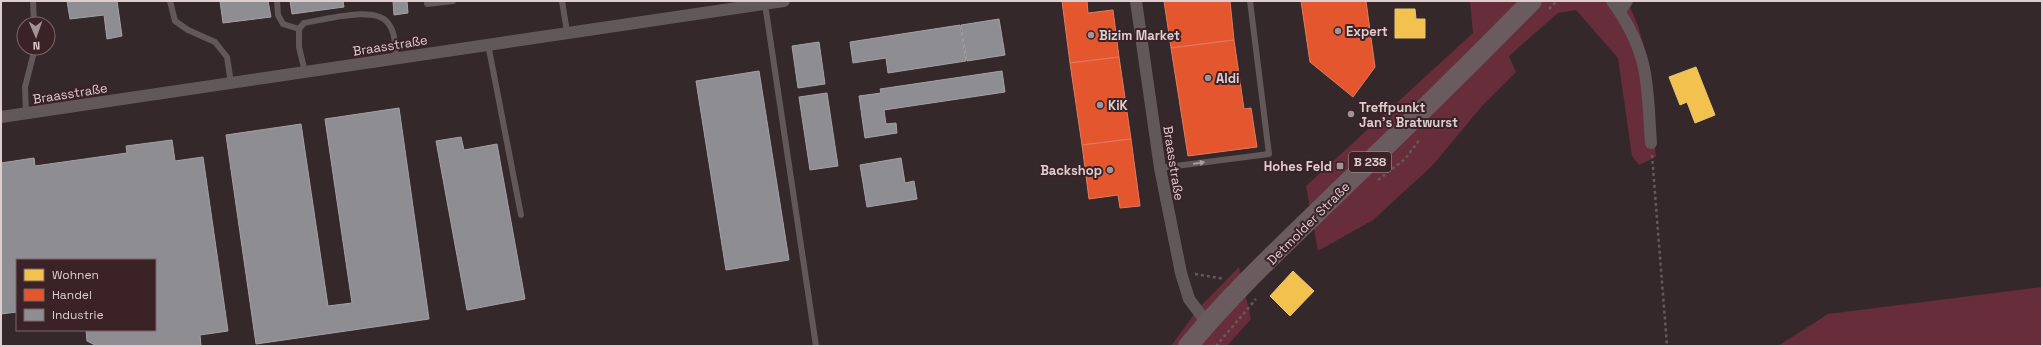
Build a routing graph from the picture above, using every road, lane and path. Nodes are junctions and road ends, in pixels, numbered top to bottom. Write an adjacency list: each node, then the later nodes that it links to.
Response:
1 (33, 1): 14 (lane)
2 (170, 1): 21 (lane)
3 (277, 1): 15 (lane)
4 (453, 1): 11 (lane)
5 (562, 1): 16 (lane)
6 (784, 1): 12 (street, Braasstraße)
7 (1136, 1): 25 (street, Braasstraße)
8 (1250, 1): 25 (lane, one-way to 8)
9 (1532, 1): 29 (main road, Detmolder Straße / B 238)
10 (1627, 1): 13 (street)
11 (427, 4)
12 (765, 4): 16 (street, Braasstraße); 30 (lane)
13 (1616, 6): 24 (street)
14 (34, 16)
15 (298, 29): 19 (lane); 20 (lane)
16 (567, 32): 17 (street, Braasstraße)
17 (488, 44): 19 (street, Braasstraße); 26 (lane)
18 (33, 56): 22 (lane)
19 (396, 59): 20 (street, Braasstraße)
20 (305, 72): 21 (street, Braasstraße)
21 (231, 83): 22 (street, Braasstraße)
22 (26, 114): 23 (street, Braasstraße)
23 (1, 118)
24 (1651, 143): 32 (path)
25 (1160, 168): 27 (street, Braasstraße)
26 (521, 215)
27 (1181, 273): 28 (path); 29 (street, Braasstraße)
28 (1229, 280)
29 (1207, 323): 31 (main road, Detmolder Straße / B 238)
30 (816, 346)
31 (1188, 346)
32 (1667, 346)

